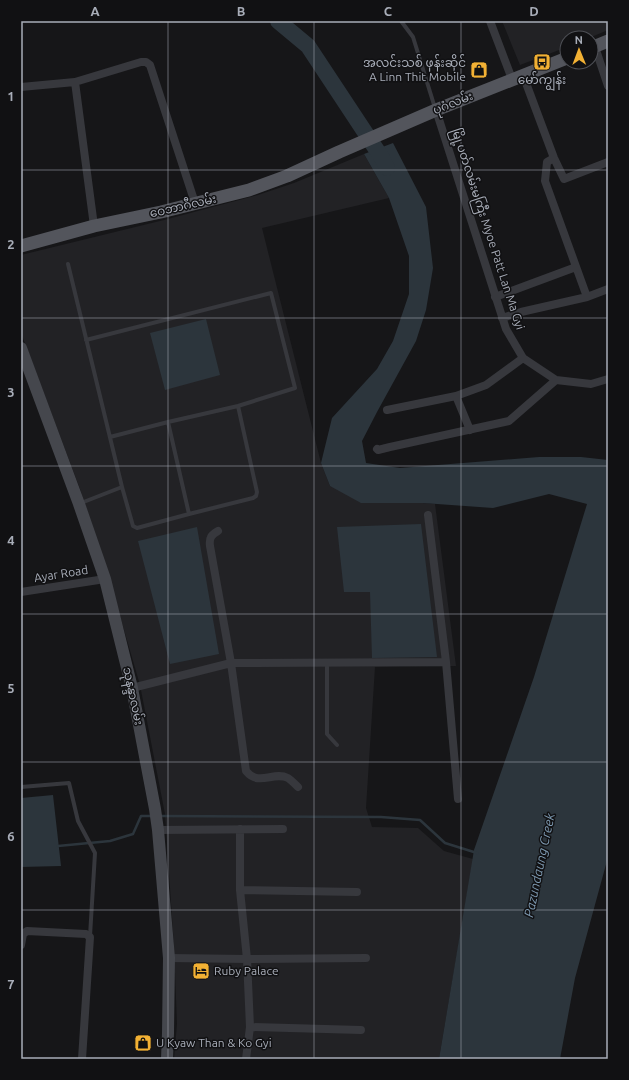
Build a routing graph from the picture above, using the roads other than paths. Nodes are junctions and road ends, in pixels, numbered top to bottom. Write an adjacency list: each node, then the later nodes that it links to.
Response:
1 (401, 21): 9 (lane, မြို့ပတ်လမ်းမကြီး Myoe Patt Lan Ma Gyi)
2 (490, 21): 5 (street)
3 (559, 61): 5 (main road, ပုဂံလမ်း)
4 (599, 63): 7 (street)
5 (517, 77): 9 (main road, ပုဂံလမ်း); 11 (street)
6 (75, 82): 8 (street); 13 (street); 14 (street)
7 (608, 86)
8 (21, 87)
9 (436, 110): 10 (main road, ပုဂံလမ်း); 19 (street, မြို့ပတ်လမ်းမကြီး Myoe Patt Lan Ma Gyi)
10 (339, 152): 13 (main road, ဝေဘာဂီလမ်း)
11 (554, 158): 12 (street); 17 (street)
12 (608, 162)
13 (195, 203): 14 (main road, ဝေဘာဂီလမ်း)
14 (94, 226): 15 (main road, ဝေဘာဂီလမ်း)
15 (21, 246)
16 (68, 264): 22 (lane)
17 (576, 268): 19 (street); 20 (street)
18 (608, 289): 20 (street)
19 (495, 297): 21 (street, မြို့ပတ်လမ်းမကြီး Myoe Patt Lan Ma Gyi)
20 (587, 297): 21 (street)
21 (502, 318): 24 (street, မြို့ပတ်လမ်းမကြီး Myoe Patt Lan Ma Gyi)
22 (86, 340): 28 (lane); 32 (lane)
23 (21, 348): 35 (main road, သုနန္ဒာလမ်း)
24 (523, 358): 26 (street, မြို့ပတ်လမ်းမကြီး Myoe Patt Lan Ma Gyi); 27 (street)
25 (608, 379): 26 (street, မြို့ပတ်လမ်းမကြီး Myoe Patt Lan Ma Gyi)
26 (556, 380): 31 (street)
27 (456, 396): 29 (street); 31 (street)
28 (238, 406): 30 (lane); 36 (lane)
29 (386, 410)
30 (168, 422): 32 (lane); 36 (lane)
31 (470, 430): 33 (street)
32 (110, 437): 34 (lane)
33 (377, 448)
34 (122, 487): 35 (lane); 36 (lane)
35 (79, 504): 39 (main road, သုနန္ဒာလမ်း)
36 (189, 514)
37 (428, 514): 42 (street)
38 (218, 531): 43 (street)
39 (104, 579): 40 (street, Ayar Road); 44 (main road, သုနန္ဒာလမ်း)
40 (21, 592)
41 (327, 662): 42 (street); 43 (street); 45 (lane)
42 (446, 662): 48 (street)
43 (230, 663): 44 (street); 47 (street)
44 (132, 688): 51 (main road, သုနန္ဒာလမ်း)
45 (337, 745)
46 (21, 787): 54 (lane)
47 (298, 787)
48 (458, 799)
49 (240, 829): 50 (street); 51 (street); 52 (street)
50 (283, 829)
51 (158, 830): 56 (main road, သုနန္ဒာလမ်း)
52 (240, 890): 53 (street); 58 (street)
53 (357, 892)
54 (88, 935): 55 (street); 61 (street)
55 (21, 945)
56 (169, 958): 58 (street); 62 (main road, သုနန္ဒာလမ်း)
57 (366, 958): 58 (street)
58 (247, 959): 59 (street)
59 (250, 1027): 60 (street); 63 (street)
60 (361, 1030)
61 (82, 1059)
62 (167, 1059)
63 (246, 1059)

